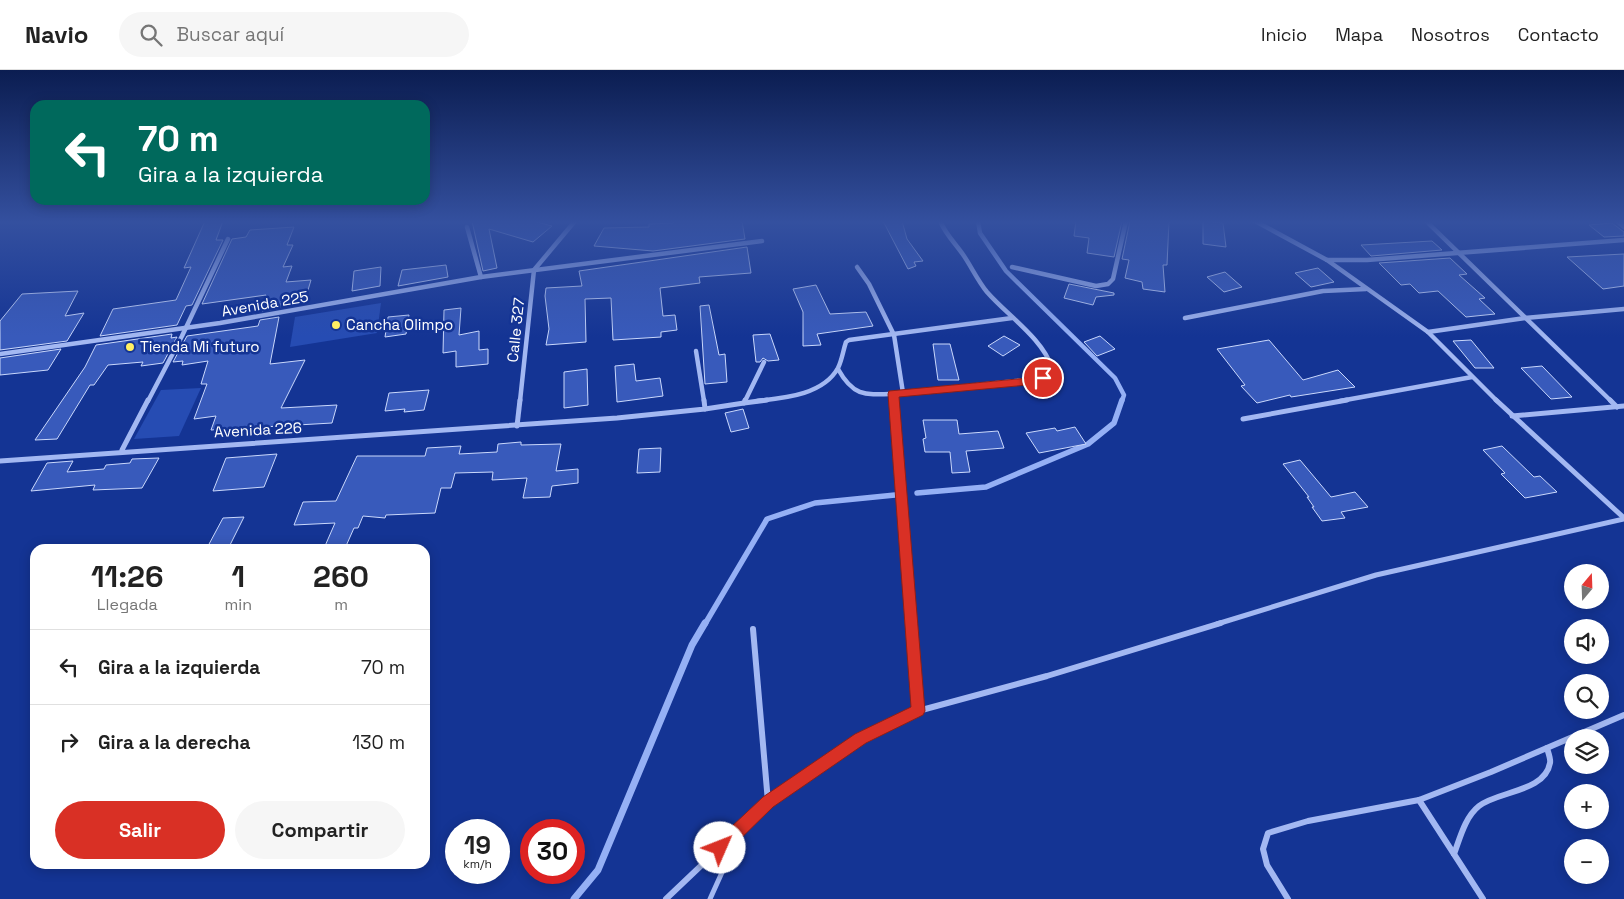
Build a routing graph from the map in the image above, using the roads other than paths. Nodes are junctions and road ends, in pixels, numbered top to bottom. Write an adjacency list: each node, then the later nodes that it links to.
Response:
1 (218, 260): 19 (street)
2 (476, 260): 13 (street)
3 (543, 260): 12 (street)
4 (615, 260): 12 (street, Avenida 225)
5 (967, 260): 16 (street)
6 (1117, 260): 10 (street)
7 (1327, 260): 8 (street); 14 (street)
8 (1371, 260)
9 (1466, 260): 18 (street)
10 (1012, 266)
11 (857, 267): 21 (street)
12 (534, 270): 13 (street, Avenida 225); 35 (street, Calle 327)
13 (481, 277): 19 (street, Avenida 225)
14 (1366, 288): 17 (street); 20 (street)
15 (1624, 310): 18 (street)
16 (1012, 318): 21 (street); 27 (street)
17 (1186, 318)
18 (1525, 318): 20 (street); 31 (street)
19 (186, 328): 23 (street, Avenida 225); 36 (street)
20 (1428, 332): 26 (street)
21 (894, 336): 25 (street); 27 (street)
22 (696, 352): 32 (street)
23 (0, 354)
24 (764, 362): 29 (street)
25 (838, 369): 28 (street); 29 (street, Avenida 226)
26 (1472, 377): 33 (street); 34 (street)
27 (903, 393): 28 (street)
28 (893, 394): 40 (street)
29 (744, 403): 32 (street, Avenida 226)
30 (1624, 406): 31 (street)
31 (1617, 407): 33 (street)
32 (705, 410): 35 (street, Avenida 226)
33 (1512, 416): 38 (street)
34 (1243, 419)
35 (517, 426): 36 (street, Avenida 226)
36 (122, 450): 37 (street, Avenida 226)
37 (0, 461)
38 (1624, 519): 40 (street)
39 (753, 629): 44 (street)
40 (918, 711): 44 (street)
41 (1624, 715): 42 (street)
42 (1546, 748): 43 (street); 46 (street)
43 (1419, 800): 46 (street); 49 (street)
44 (768, 802): 45 (street)
45 (744, 824): 47 (street); 48 (lane)
46 (1454, 854): 50 (street)
47 (666, 899)
48 (710, 899)
49 (1288, 899)
50 (1483, 899)

